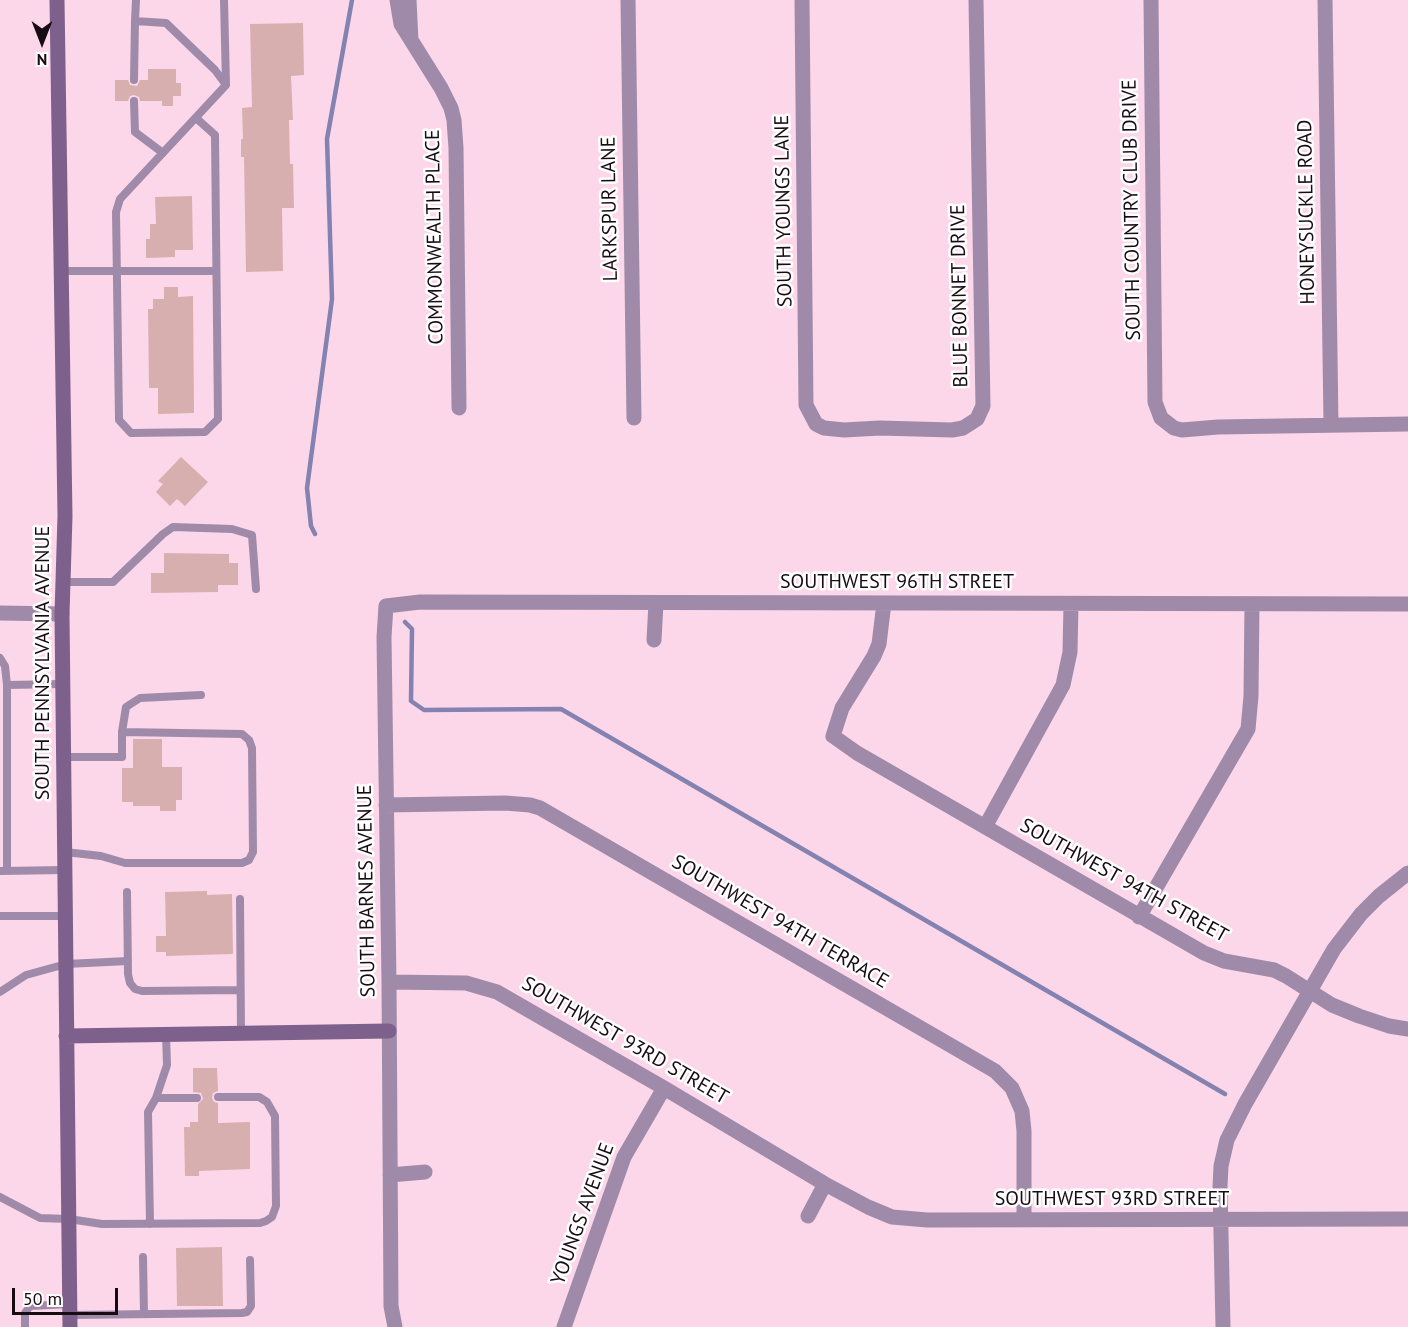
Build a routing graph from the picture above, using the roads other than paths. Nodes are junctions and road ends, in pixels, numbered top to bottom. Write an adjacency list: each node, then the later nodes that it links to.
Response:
1 (57, 0): 19 (main road, SOUTH PENNSYLVANIA AVENUE)
2 (136, 0): 11 (lane)
3 (224, 0): 14 (lane)
4 (397, 0): 12 (street, COMMONWEALTH PLACE)
5 (409, 0): 12 (street, COMMONWEALTH PLACE)
6 (628, 0): 22 (street, LARKSPUR LANE)
7 (802, 0): 23 (street, SOUTH YOUNGS LANE)
8 (976, 0): 23 (street, BLUE BONNET DRIVE)
9 (1150, 0): 24 (street, SOUTH COUNTRY CLUB DRIVE)
10 (1325, 0): 24 (street, HONEYSUCKLE ROAD)
11 (135, 21): 13 (lane); 14 (lane)
12 (411, 40): 21 (street, COMMONWEALTH PLACE)
13 (134, 80)
14 (226, 85): 16 (lane)
15 (134, 101): 17 (lane)
16 (196, 118): 17 (lane); 18 (lane)
17 (163, 153): 20 (lane)
18 (216, 271): 20 (lane); 20 (lane)
19 (61, 272): 20 (lane); 26 (main road, SOUTH PENNSYLVANIA AVENUE)
20 (117, 272)
21 (459, 408)
22 (634, 418)
23 (813, 420)
24 (1331, 424): 25 (street)
25 (1408, 424)
26 (63, 582): 27 (lane); 35 (main road, SOUTH PENNSYLVANIA AVENUE)
27 (256, 588)
28 (656, 603): 29 (street, SOUTHWEST 96TH STREET); 33 (street, SOUTHWEST 96TH STREET); 36 (street)
29 (884, 603): 30 (street, SOUTHWEST 96TH STREET); 44 (street, SOUTHWEST 94TH STREET)
30 (1071, 604): 31 (street, SOUTHWEST 96TH STREET); 44 (street)
31 (1252, 604): 32 (street, SOUTHWEST 96TH STREET); 53 (street)
32 (1408, 604)
33 (386, 606): 43 (street, SOUTH BARNES AVENUE)
34 (0, 612): 35 (street)
35 (62, 614): 38 (main road, SOUTH PENNSYLVANIA AVENUE)
36 (654, 640)
37 (0, 658): 39 (lane)
38 (63, 684): 39 (lane); 42 (main road, SOUTH PENNSYLVANIA AVENUE)
39 (7, 685): 47 (lane)
40 (201, 695): 41 (lane)
41 (122, 732): 42 (lane); 45 (lane)
42 (64, 757): 45 (main road, SOUTH PENNSYLVANIA AVENUE)
43 (387, 806): 56 (street, SOUTH BARNES AVENUE); 76 (street, SOUTHWEST 94TH TERRACE)
44 (985, 827): 53 (street, SOUTHWEST 94TH STREET)
45 (64, 852): 46 (main road, SOUTH PENNSYLVANIA AVENUE)
46 (65, 870): 47 (lane); 52 (main road, SOUTH PENNSYLVANIA AVENUE)
47 (4, 871)
48 (1408, 873): 58 (street)
49 (127, 892): 54 (lane)
50 (240, 899): 57 (lane)
51 (0, 916): 52 (lane)
52 (65, 916): 55 (main road, SOUTH PENNSYLVANIA AVENUE)
53 (1139, 917): 58 (street, SOUTHWEST 94TH STREET)
54 (128, 961): 55 (lane); 57 (lane)
55 (66, 964): 59 (lane); 64 (main road, SOUTH PENNSYLVANIA AVENUE)
56 (389, 982): 61 (street, SOUTH BARNES AVENUE); 65 (street, SOUTHWEST 93RD STREET)
57 (240, 990): 62 (lane)
58 (1310, 991): 60 (street, SOUTHWEST 94TH STREET); 77 (street)
59 (0, 992)
60 (1408, 1029)
61 (389, 1031): 62 (main road); 70 (street, SOUTH BARNES AVENUE)
62 (241, 1034): 63 (main road)
63 (166, 1035): 64 (main road); 67 (lane)
64 (66, 1036): 75 (main road, SOUTH PENNSYLVANIA AVENUE)
65 (664, 1088): 71 (street, SOUTHWEST 93RD STREET); 85 (street, YOUNGS AVENUE)
66 (218, 1097): 78 (lane)
67 (156, 1098): 68 (lane); 78 (lane)
68 (197, 1098)
69 (425, 1172): 70 (street)
70 (390, 1175): 84 (street, SOUTH BARNES AVENUE)
71 (825, 1184): 73 (street); 76 (street, SOUTHWEST 93RD STREET)
72 (0, 1197): 75 (lane)
73 (808, 1216)
74 (1408, 1219): 77 (street, SOUTHWEST 93RD STREET)
75 (69, 1220): 78 (lane); 82 (main road, SOUTH PENNSYLVANIA AVENUE)
76 (1024, 1220): 77 (street, SOUTHWEST 93RD STREET)
77 (1222, 1220): 86 (street)
78 (150, 1224)
79 (143, 1257): 81 (lane)
80 (250, 1260): 81 (lane)
81 (144, 1314): 82 (lane)
82 (70, 1315): 83 (lane)
83 (25, 1327)
84 (395, 1327)
85 (564, 1327)
86 (1223, 1327)

